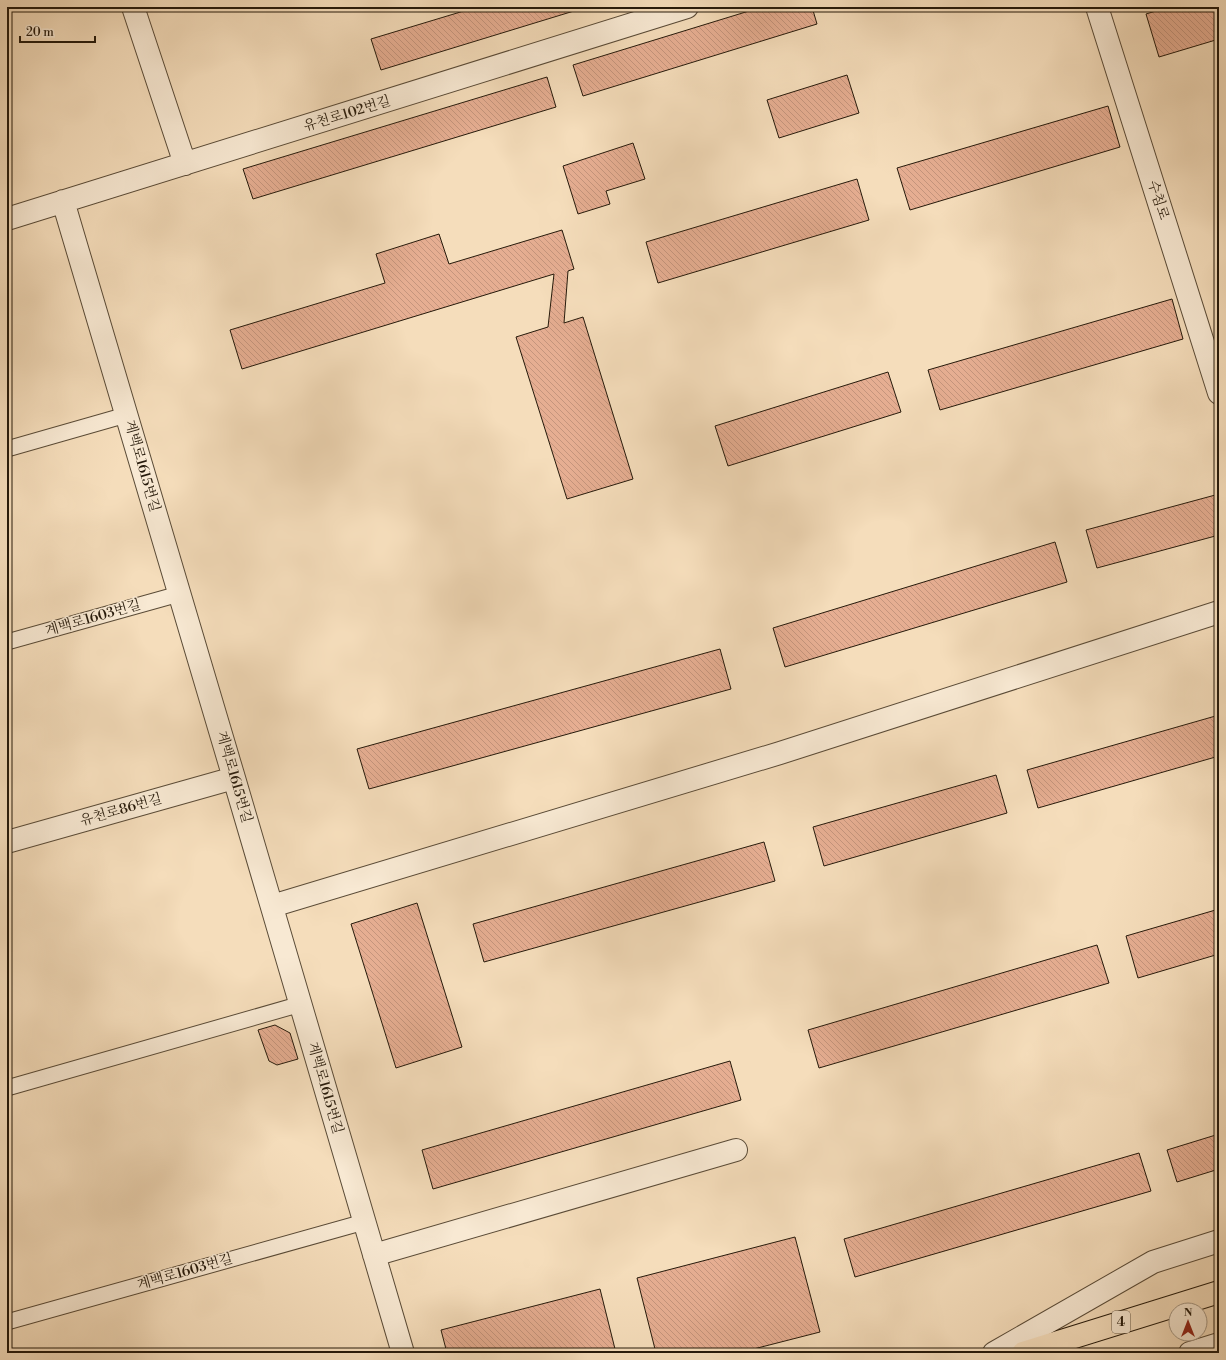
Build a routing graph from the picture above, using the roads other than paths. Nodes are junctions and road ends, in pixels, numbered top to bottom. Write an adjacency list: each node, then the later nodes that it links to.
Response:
1 (133, 7): 4 (street)
2 (687, 7): 4 (street, 유천로102번길)
3 (1097, 7): 7 (street, 수침로)
4 (186, 164): 5 (street, 유천로102번길)
5 (63, 201): 6 (street, 유천로102번길); 8 (street, 계백로1615번길)
6 (7, 220)
7 (1219, 393)
8 (126, 415): 9 (lane); 10 (street, 계백로1615번길)
9 (7, 449)
10 (179, 594): 12 (lane, 계백로1603번길); 13 (street, 계백로1615번길)
11 (1219, 612): 15 (street)
12 (7, 642)
13 (234, 778): 14 (street, 유천로86번길); 15 (street, 계백로1615번길)
14 (7, 842)
15 (272, 906): 16 (street, 계백로1615번길)
16 (301, 1004): 17 (lane); 19 (street, 계백로1615번길)
17 (7, 1088)
18 (736, 1150): 21 (street)
19 (364, 1222): 21 (street, 계백로1615번길); 23 (lane, 계백로1603번길)
20 (1219, 1241): 26 (street)
21 (374, 1255): 25 (street, 계백로1615번길)
22 (1219, 1292): 27 (main road, 4)
23 (7, 1322)
24 (1219, 1344): 28 (street)
25 (403, 1353)
26 (994, 1353)
27 (1023, 1353)
28 (1190, 1353)

